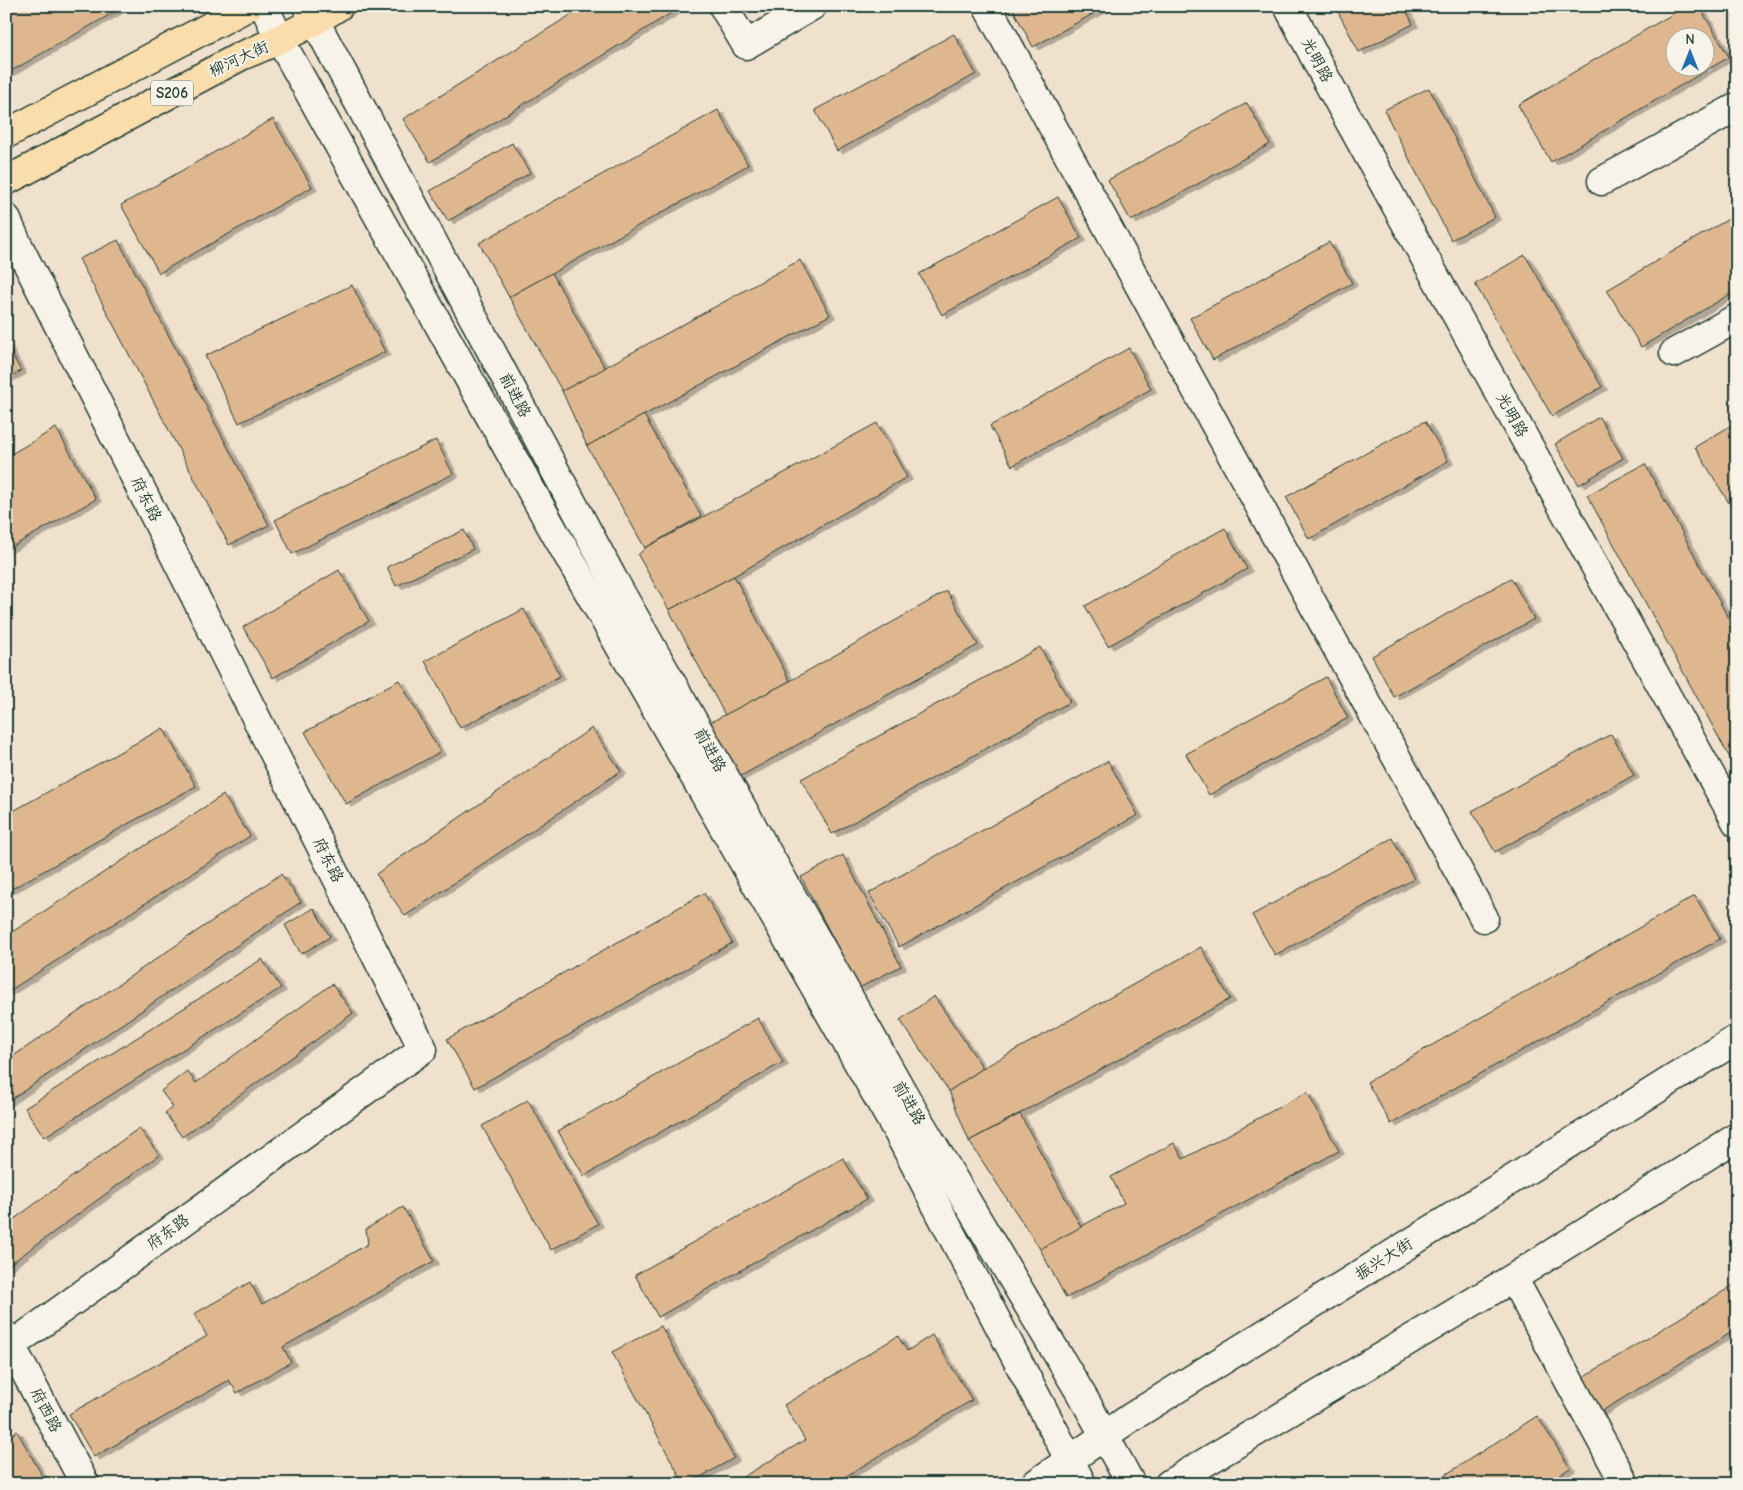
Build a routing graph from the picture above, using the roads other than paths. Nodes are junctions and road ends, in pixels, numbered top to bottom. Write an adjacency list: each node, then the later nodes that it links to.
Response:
1 (249, 6): 11 (main road, S206)
2 (264, 6): 9 (street, 前进路)
3 (339, 6): 8 (main road, 柳河大街 / S206)
4 (723, 6): 5 (street)
5 (812, 6)
6 (987, 6): 18 (street)
7 (1288, 6): 17 (street, 光明路)
8 (311, 14): 9 (main road, 柳河大街 / S206); 23 (street, 前进路)
9 (280, 40): 12 (main road, 柳河大街 / S206); 24 (street, 前进路)
10 (1737, 108): 13 (street)
11 (6, 134)
12 (6, 181)
13 (1602, 181)
14 (6, 218): 22 (street, 府东路)
15 (1737, 318): 16 (street)
16 (1674, 353)
17 (1737, 823)
18 (1484, 918)
19 (1737, 1038): 23 (street, 振兴大街)
20 (1737, 1138): 21 (street)
21 (1513, 1278): 29 (street); 30 (street)
22 (9, 1340): 25 (street, 府西路)
23 (1104, 1435): 24 (street, 振兴大街); 28 (street, 前进路)
24 (1070, 1460): 26 (street, 振兴大街); 27 (street, 前进路)
25 (85, 1484)
26 (1035, 1484)
27 (1082, 1484)
28 (1131, 1484)
29 (1169, 1484)
30 (1625, 1484)

